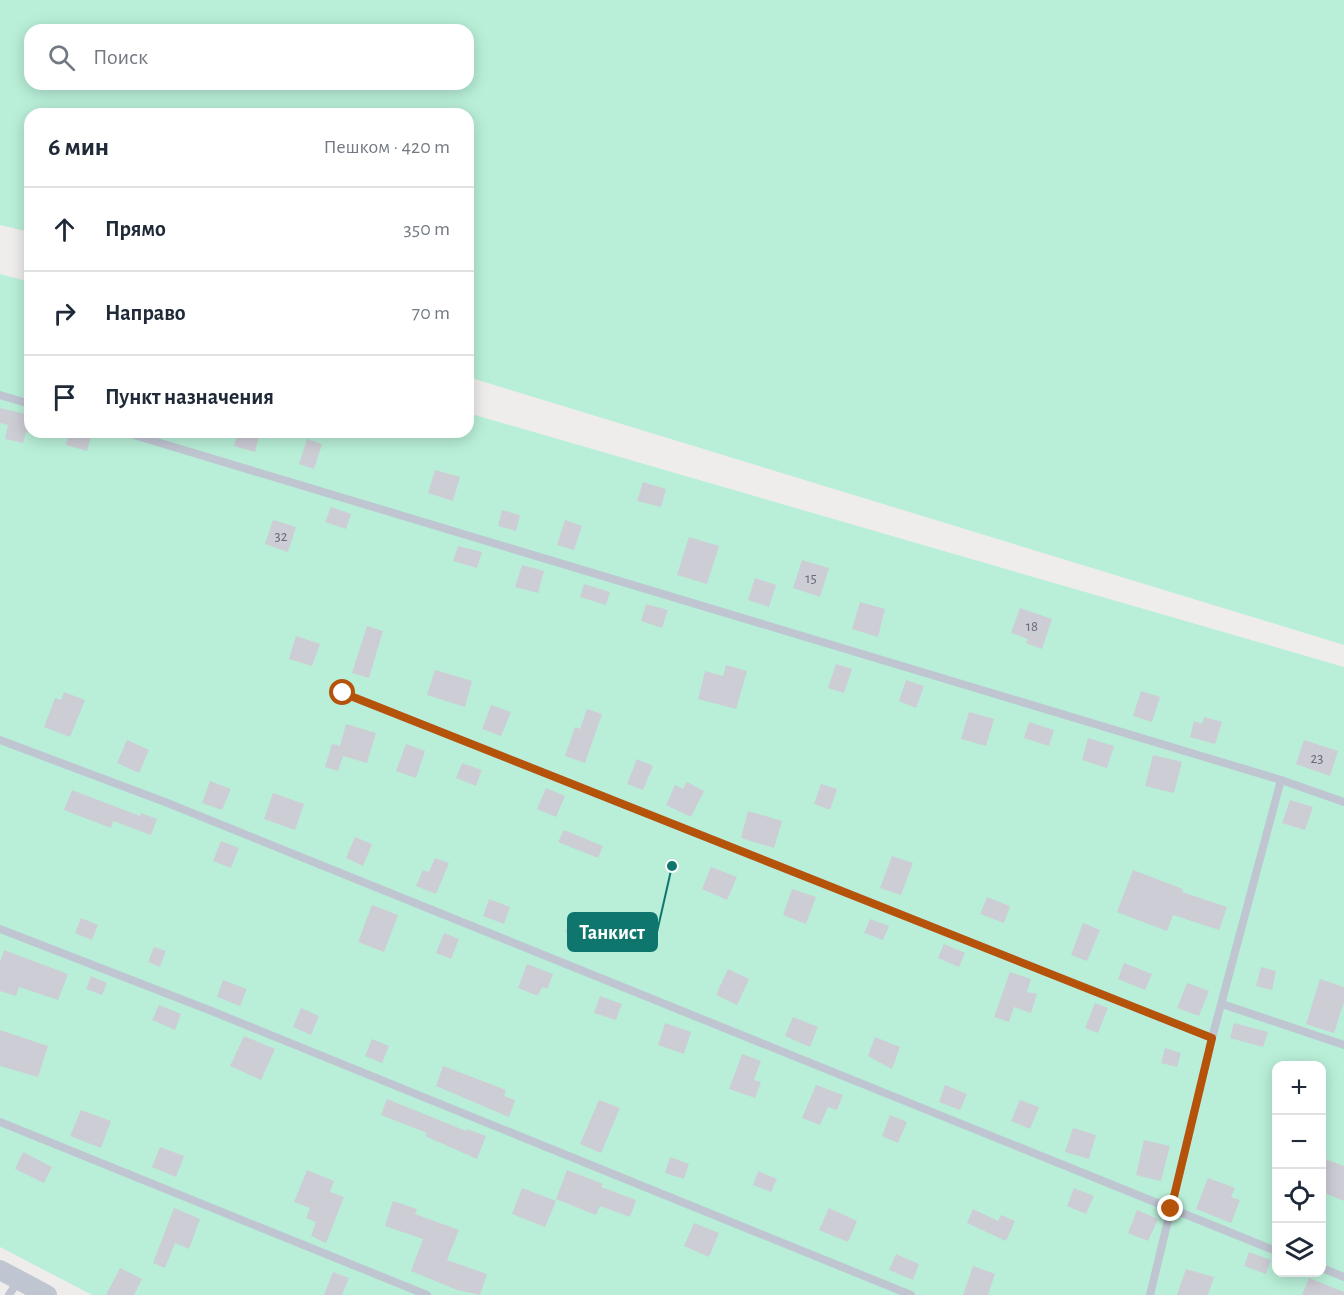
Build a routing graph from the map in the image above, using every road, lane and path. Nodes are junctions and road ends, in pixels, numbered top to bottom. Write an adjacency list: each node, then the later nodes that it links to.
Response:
1 (0, 395): 2 (lane)
2 (24, 402)
3 (144, 438): 6 (lane)
4 (343, 693): 10 (lane)
5 (0, 740): 13 (lane)
6 (1281, 780): 7 (lane); 9 (lane)
7 (1344, 802)
8 (0, 929): 21 (lane)
9 (1222, 1004): 10 (lane); 11 (lane)
10 (1212, 1038): 13 (lane)
11 (1344, 1045)
12 (0, 1122): 20 (lane)
13 (1171, 1209): 14 (lane); 22 (lane)
14 (1272, 1249)
15 (0, 1270): 18 (street)
16 (1326, 1270): 17 (lane)
17 (1344, 1277)
18 (14, 1288): 19 (street)
19 (47, 1295)
20 (427, 1295)
21 (911, 1295)
22 (1150, 1295)

